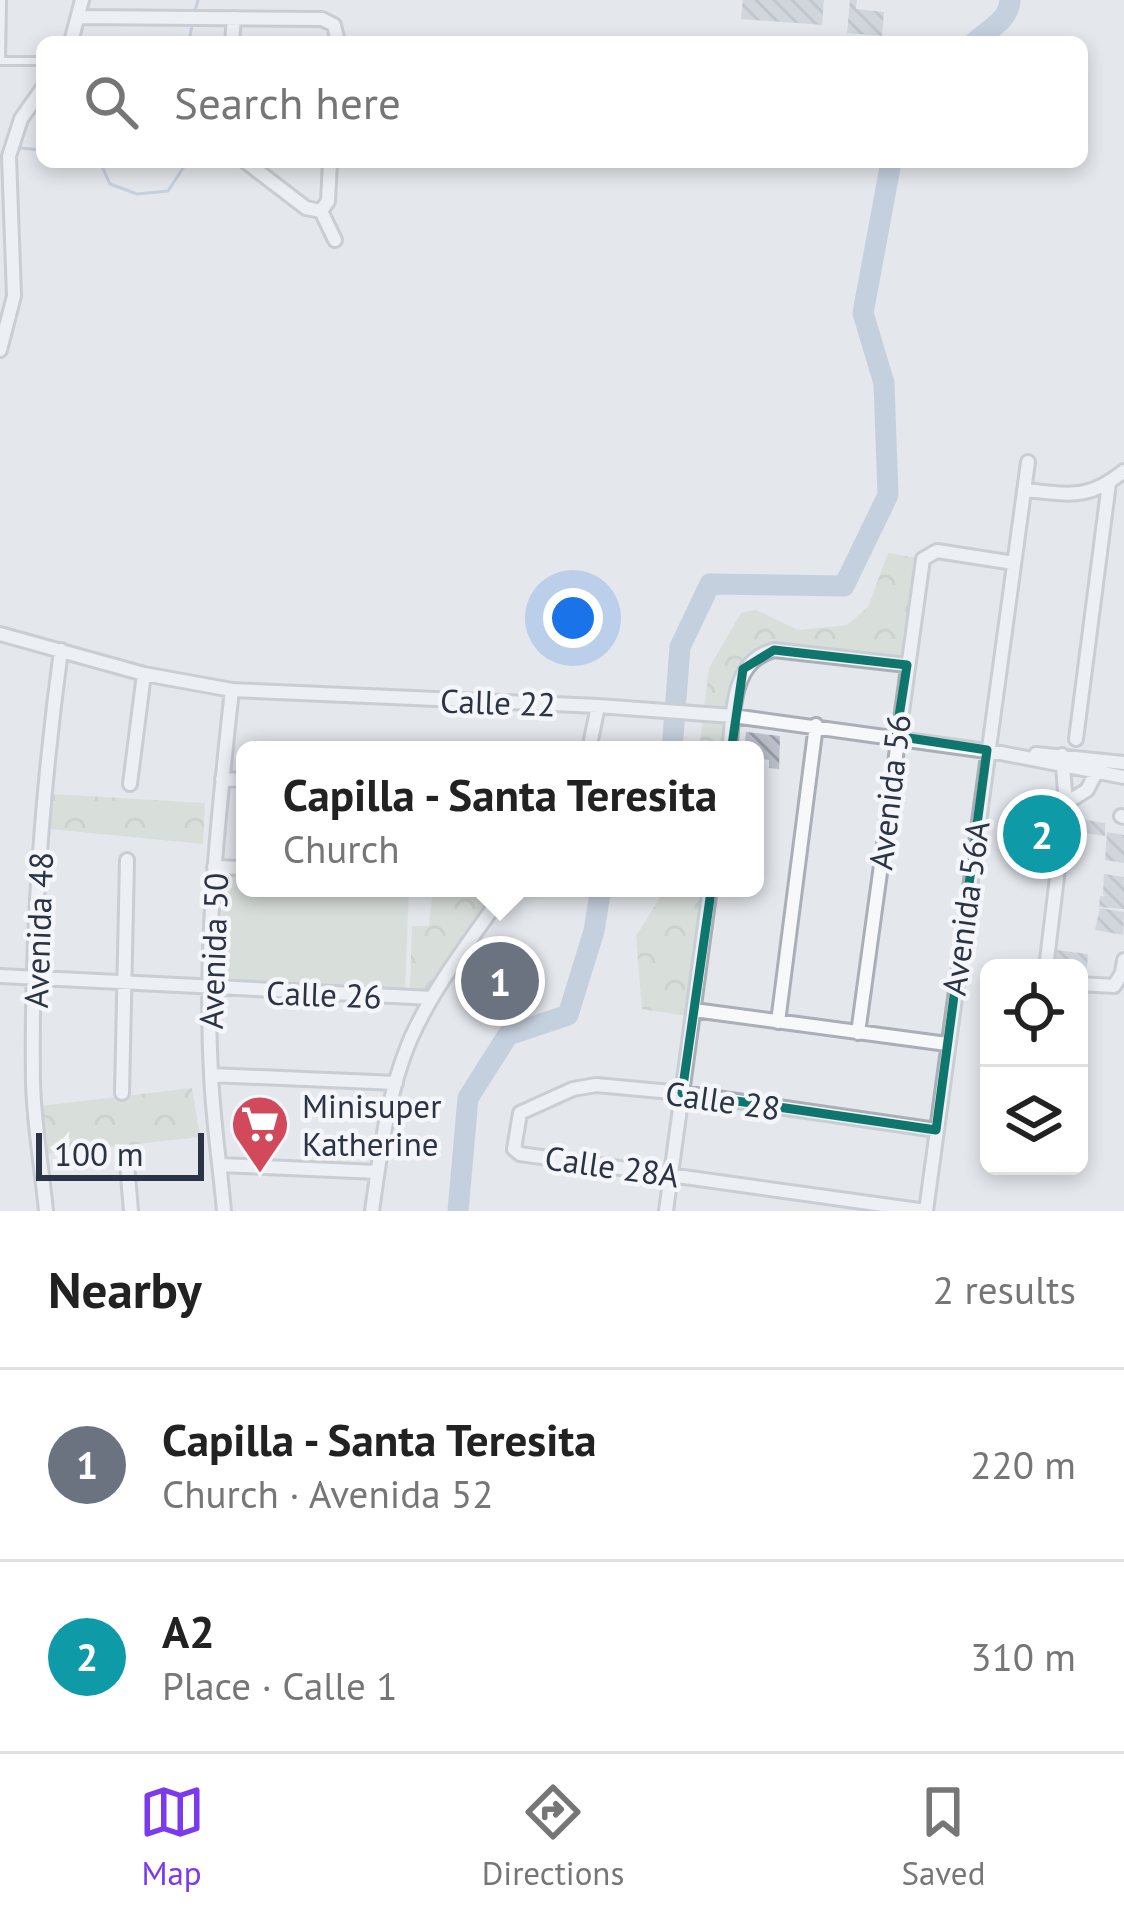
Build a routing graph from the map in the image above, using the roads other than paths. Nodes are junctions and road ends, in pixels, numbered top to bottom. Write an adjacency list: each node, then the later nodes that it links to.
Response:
1 (2, 0): 8 (lane)
2 (82, 0): 3 (street)
3 (80, 17): 4 (street); 5 (street)
4 (234, 18): 6 (street); 7 (street)
5 (73, 36)
6 (232, 36)
7 (337, 36)
8 (0, 61): 9 (lane)
9 (36, 61)
10 (36, 99): 15 (street)
11 (253, 168): 13 (street)
12 (330, 168): 13 (street)
13 (321, 211): 14 (street)
14 (335, 240)
15 (0, 350)
16 (1028, 462): 19 (street, Avenida 56A)
17 (1124, 471): 18 (street)
18 (1109, 484): 19 (street); 30 (street)
19 (1024, 490): 20 (street, Avenida 56A)
20 (1013, 562): 23 (street, Avenida 56); 33 (street, Avenida 56A)
21 (0, 634): 22 (street, Calle 22)
22 (61, 650): 24 (street, Calle 22); 50 (street, Avenida 48)
23 (907, 664): 27 (street); 29 (street, Avenida 56)
24 (144, 674): 25 (street, Calle 22); 40 (street)
25 (232, 691): 26 (street, Calle 22); 38 (street, Avenida 50)
26 (598, 706): 27 (street, Calle 22); 31 (street)
27 (733, 716): 28 (street, Calle 22); 32 (street)
28 (816, 725): 29 (street, Calle 22); 56 (street)
29 (896, 736): 33 (street, Calle 22); 57 (street, Avenida 56)
30 (1076, 739)
31 (591, 741)
32 (730, 741)
33 (994, 751): 34 (street, Calle 22); 58 (street, Avenida 56A)
34 (1062, 761): 36 (street, Calle 22); 41 (street)
35 (1124, 763): 36 (street, Calle 22)
36 (1097, 766): 37 (street, Calle 22); 41 (street)
37 (1124, 777)
38 (222, 779): 39 (street); 43 (street, Avenida 50)
39 (236, 780)
40 (130, 784)
41 (1066, 802): 47 (street)
42 (127, 860): 51 (street)
43 (214, 867): 44 (street); 53 (street, Avenida 50)
44 (236, 868)
45 (501, 897): 54 (street)
46 (709, 897): 55 (street)
47 (1047, 959)
48 (1124, 960): 52 (street)
49 (0, 976): 50 (street, Calle 26)
50 (35, 979): 51 (street, Calle 26); 69 (street, Avenida 48)
51 (122, 985): 53 (street, Calle 26); 61 (street)
52 (1088, 985)
53 (209, 990): 54 (street, Calle 26); 59 (street, Avenida 50)
54 (432, 998): 60 (street)
55 (694, 1010): 56 (street); 62 (street)
56 (778, 1022): 57 (street)
57 (858, 1033): 58 (street)
58 (947, 1044): 63 (street, Avenida 56A)
59 (211, 1075): 60 (street); 66 (street, Avenida 50)
60 (396, 1082): 67 (street)
61 (122, 1093)
62 (682, 1094): 63 (street, Calle 28); 64 (street, Calle 28); 68 (street)
63 (935, 1130): 74 (street, Avenida 56A)
64 (514, 1149): 68 (street, Calle 28A)
65 (127, 1164): 70 (street)
66 (220, 1165): 67 (street); 71 (street, Avenida 50)
67 (377, 1172): 72 (street)
68 (672, 1174): 73 (street); 74 (street, Calle 28A)
69 (46, 1211)
70 (131, 1211)
71 (224, 1211)
72 (372, 1211)
73 (666, 1211)
74 (926, 1211)

